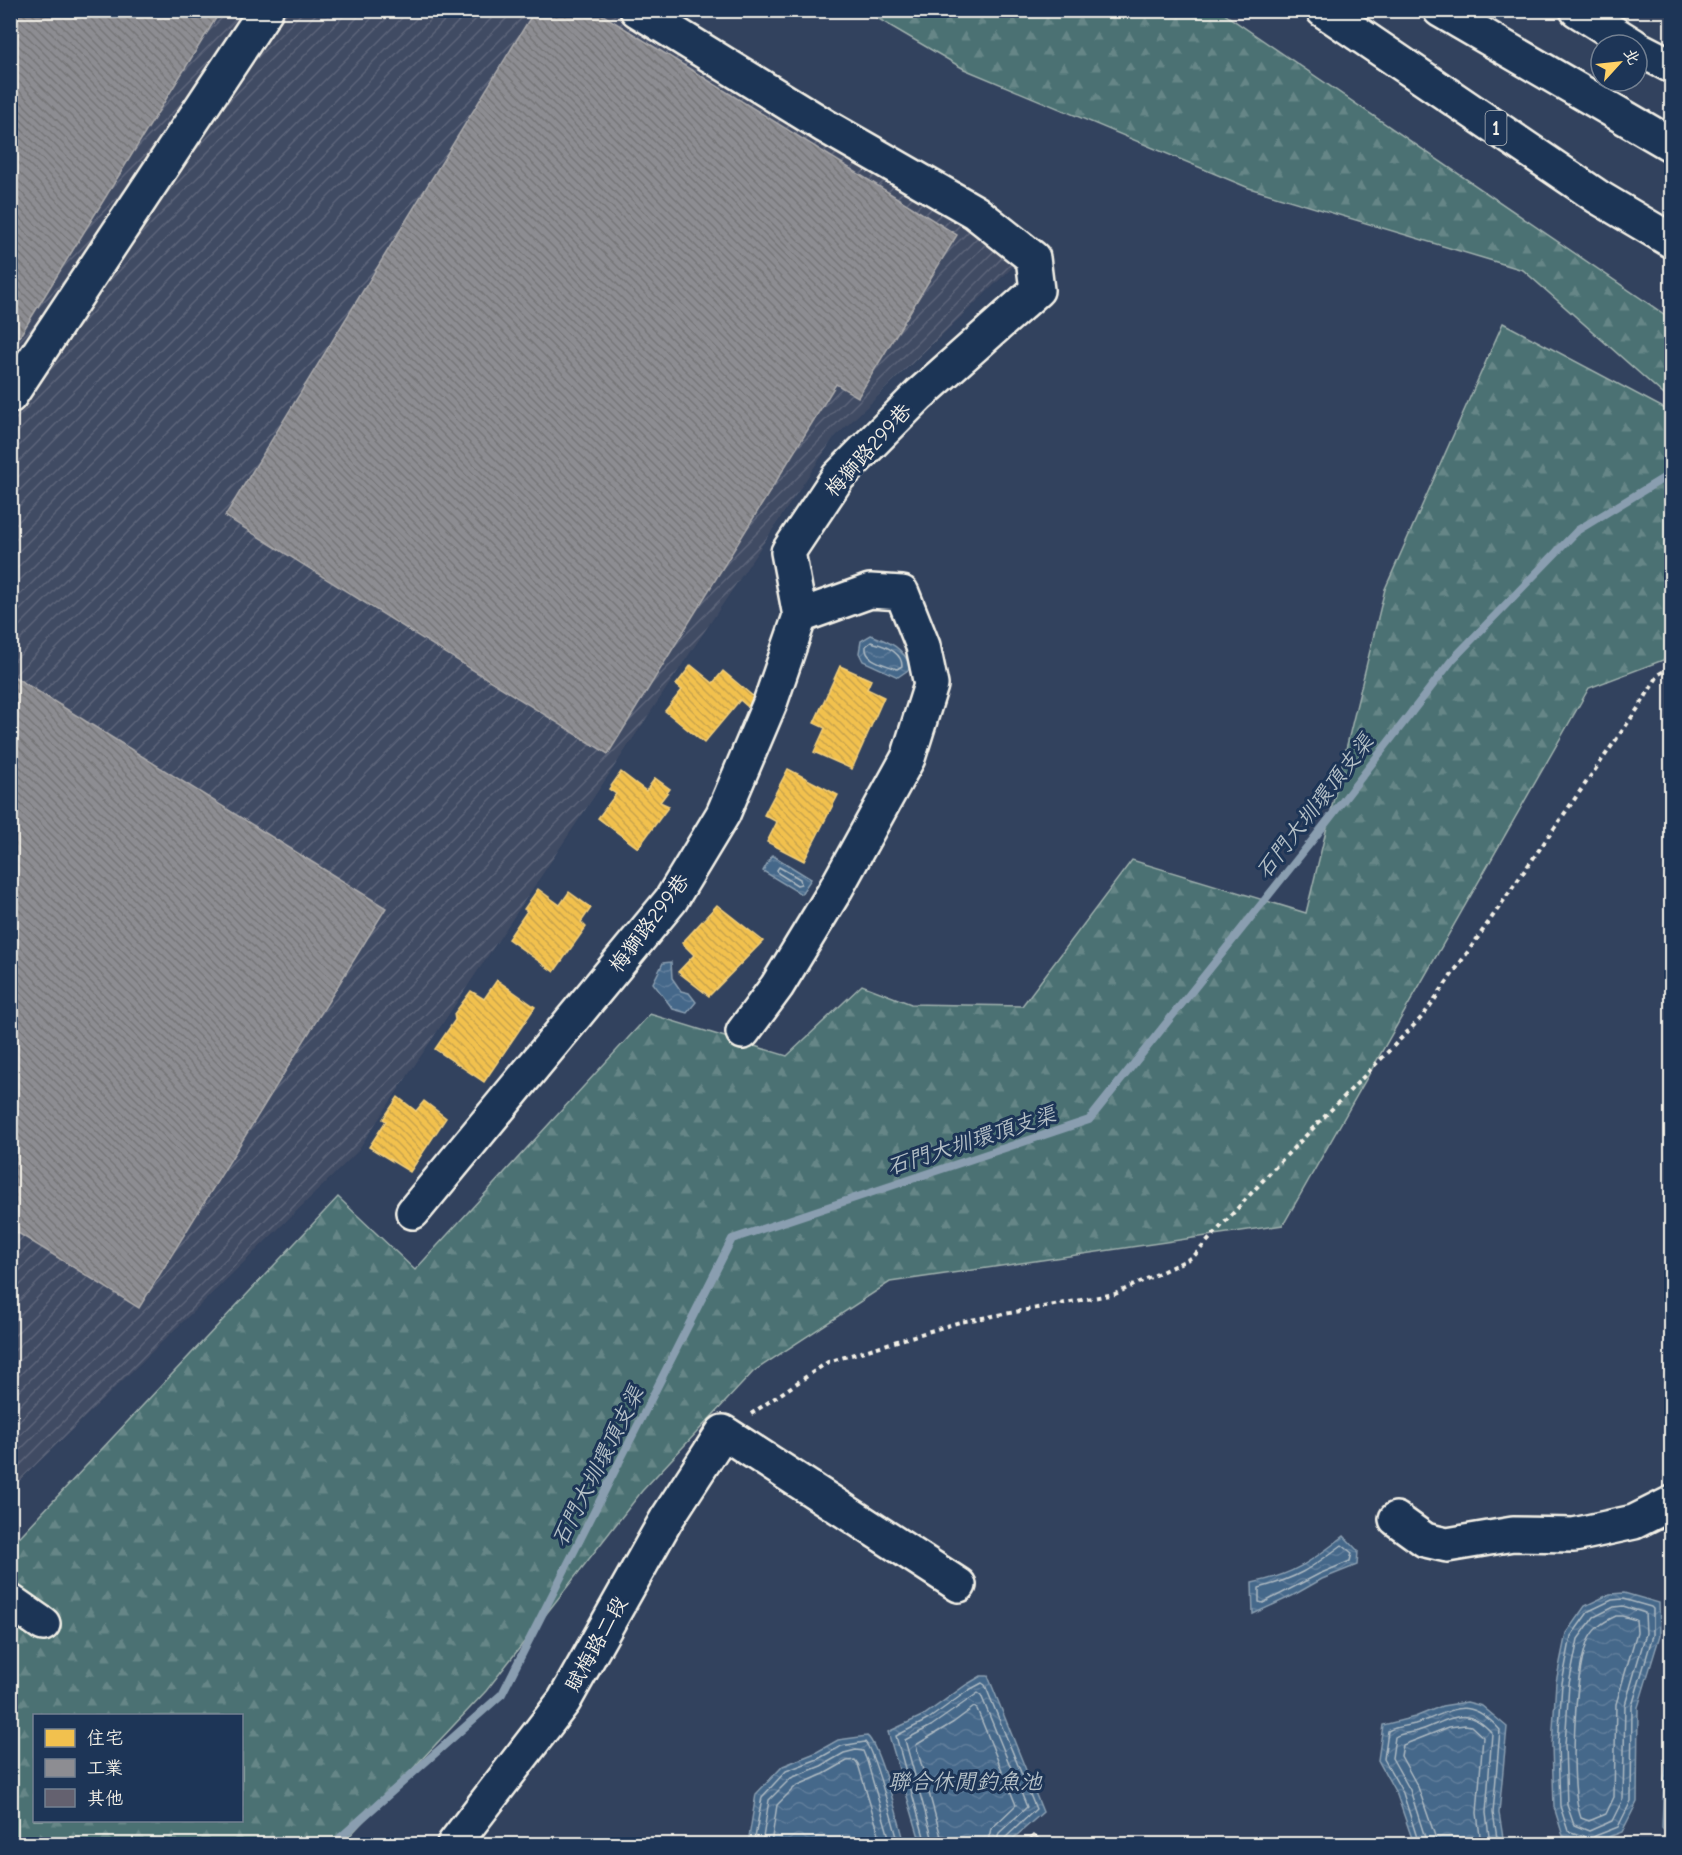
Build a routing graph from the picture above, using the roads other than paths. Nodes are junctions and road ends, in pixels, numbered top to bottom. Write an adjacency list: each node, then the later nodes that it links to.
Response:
1 (266, 10): 11 (main road)
2 (637, 10): 12 (main road, 梅獅路299巷)
3 (1323, 10): 10 (main road, 1)
4 (1440, 10): 9 (main road)
5 (1577, 10): 6 (main road)
6 (1614, 33)
7 (1649, 54): 8 (main road)
8 (1671, 66)
9 (1671, 145)
10 (1671, 241)
11 (10, 396)
12 (800, 616): 13 (main road); 14 (main road, 梅獅路299巷)
13 (743, 1032)
14 (413, 1212)
15 (1671, 1503): 16 (main road)
16 (1396, 1518)
17 (959, 1584): 20 (main road, 賦梅路二段)
18 (10, 1601): 19 (main road)
19 (43, 1624)
20 (454, 1845)

